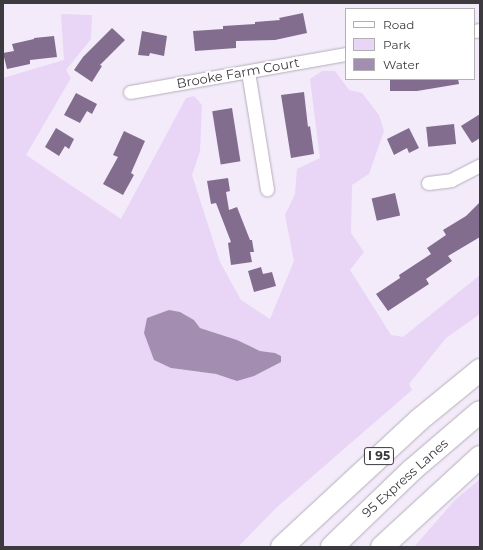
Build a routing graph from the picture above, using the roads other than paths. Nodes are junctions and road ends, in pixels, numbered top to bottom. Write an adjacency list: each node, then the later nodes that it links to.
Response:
1 (345, 54): 2 (street, Brooke Farm Court)
2 (248, 72): 3 (street, Brooke Farm Court); 6 (street)
3 (130, 92)
4 (480, 165): 5 (street)
5 (428, 183)
6 (267, 188)
7 (480, 370): 10 (highway, I 95)
8 (480, 412): 11 (highway, 95 Express Lanes)
9 (480, 457): 12 (highway)
10 (282, 547)
11 (332, 547)
12 (382, 547)

